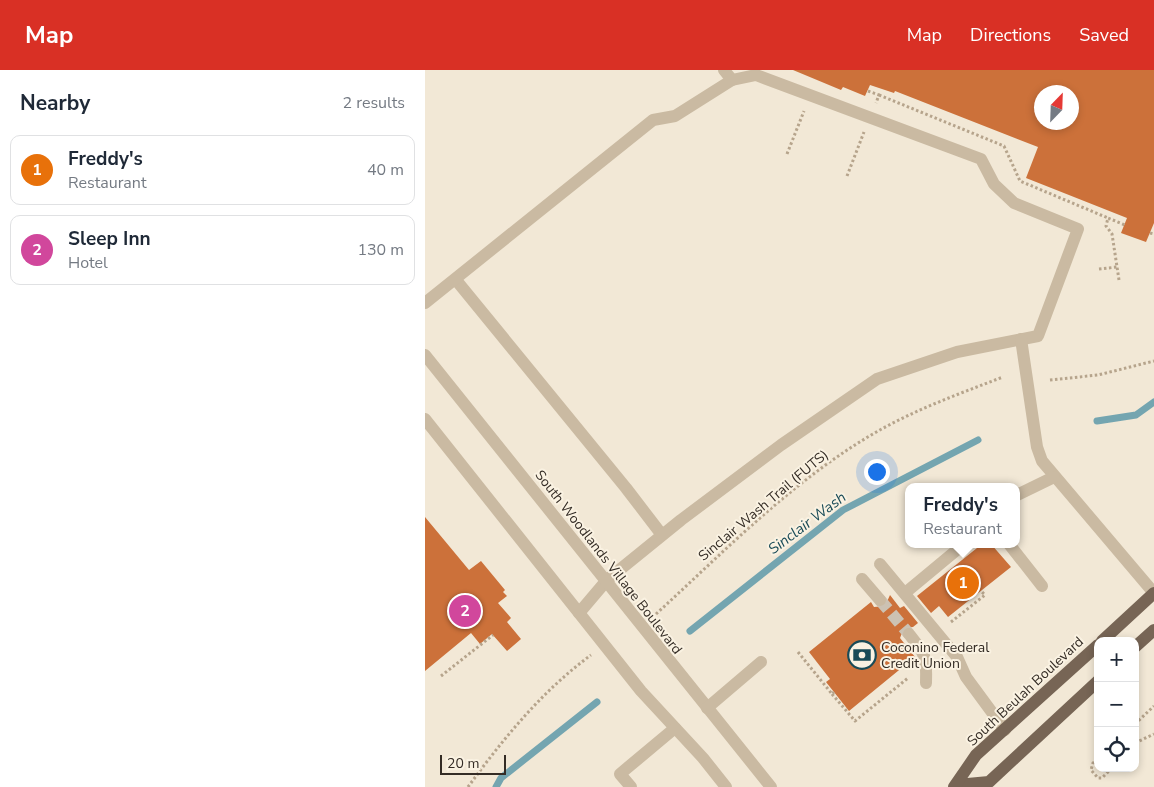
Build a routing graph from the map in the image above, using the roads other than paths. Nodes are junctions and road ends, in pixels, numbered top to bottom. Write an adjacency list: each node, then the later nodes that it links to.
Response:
1 (724, 70): 2 (street)
2 (733, 80): 3 (street); 5 (street)
3 (456, 280): 4 (street); 10 (street)
4 (425, 303)
5 (1021, 339): 8 (street); 10 (street)
6 (425, 355): 15 (street, South Woodlands Village Boulevard)
7 (425, 419): 20 (street)
8 (1054, 477): 9 (street); 18 (street)
9 (1020, 493)
10 (662, 535): 15 (street)
11 (959, 548): 17 (street)
12 (1012, 548): 16 (street)
13 (881, 564): 17 (street)
14 (863, 579): 19 (street)
15 (607, 580): 20 (street); 29 (street, South Woodlands Village Boulevard)
16 (1042, 586)
17 (905, 593): 31 (street)
18 (1154, 593): 23 (main road, South Beulah Boulevard)
19 (880, 600)
20 (579, 612): 30 (street)
21 (1154, 630): 24 (main road)
22 (909, 634): 28 (street)
23 (1106, 637)
24 (1139, 643)
25 (1094, 649): 31 (main road, South Beulah Boulevard)
26 (761, 662): 29 (street)
27 (1097, 682): 32 (main road, South Beulah Boulevard)
28 (926, 683)
29 (707, 708): 35 (street, South Woodlands Village Boulevard)
30 (675, 728): 33 (street); 34 (street)
31 (1005, 730): 32 (main road, South Beulah Boulevard)
32 (955, 786)
33 (631, 787)
34 (726, 787)
35 (771, 787)

